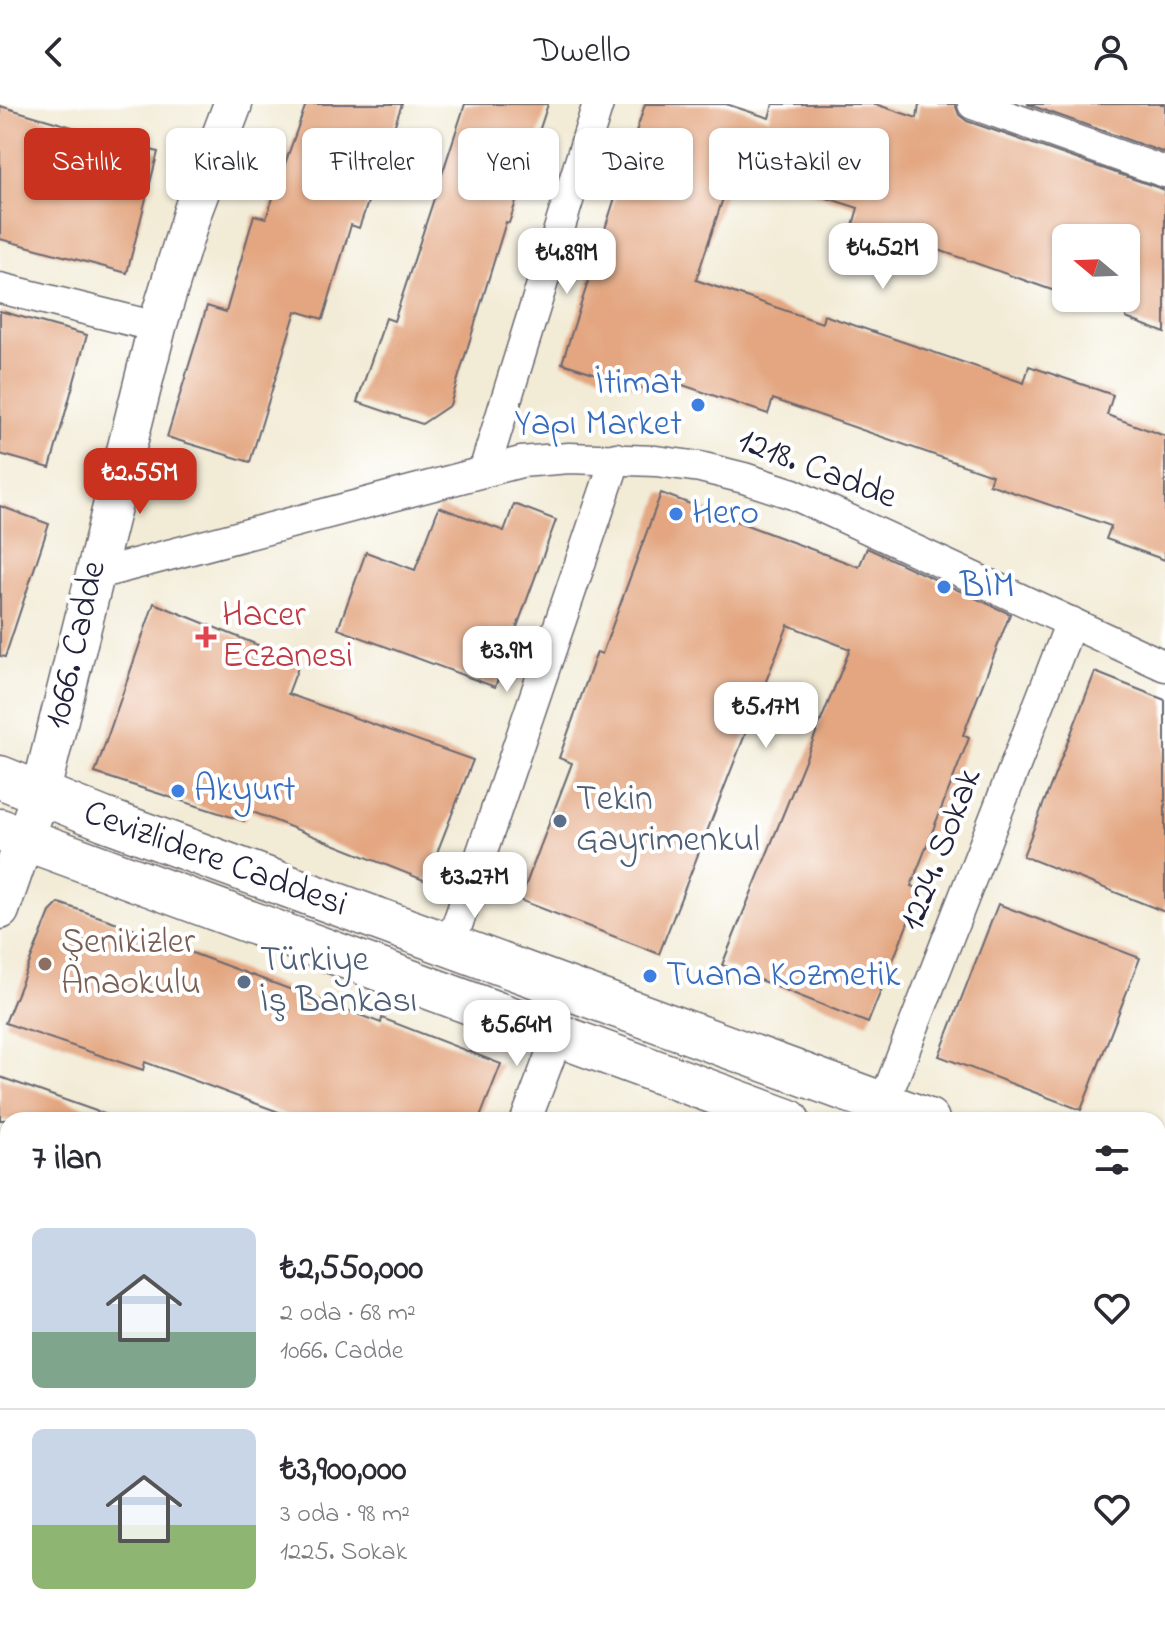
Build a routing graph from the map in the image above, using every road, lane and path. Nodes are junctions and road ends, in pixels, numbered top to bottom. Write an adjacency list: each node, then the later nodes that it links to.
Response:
1 (233, 104): 6 (street, 1066. Cadde)
2 (598, 104): 8 (street)
3 (973, 104): 4 (street)
4 (1165, 172)
5 (0, 288): 6 (street)
6 (157, 327): 9 (street, 1066. Cadde)
7 (616, 458): 8 (street, 1218. Cadde); 10 (street, 1218. Cadde); 16 (street)
8 (484, 471): 9 (street, 1218. Cadde)
9 (93, 575): 13 (street, 1066. Cadde)
10 (1071, 622): 11 (street, 1218. Cadde); 18 (street, 1224. Sokak)
11 (1165, 666)
12 (0, 777): 13 (main road, Cevizlidere Caddesi)
13 (40, 795): 14 (street, 1066. Cadde); 16 (main road, Cevizlidere Caddesi)
14 (12, 835): 15 (street, 1066. Cadde); 17 (main road, Cevizlidere Caddesi)
15 (0, 910)
16 (450, 946): 18 (main road, Cevizlidere Caddesi)
17 (558, 1035): 19 (street); 20 (main road, Cevizlidere Caddesi)
18 (883, 1105): 21 (main road, Cevizlidere Caddesi)
19 (529, 1112)
20 (766, 1112)
21 (904, 1112)

